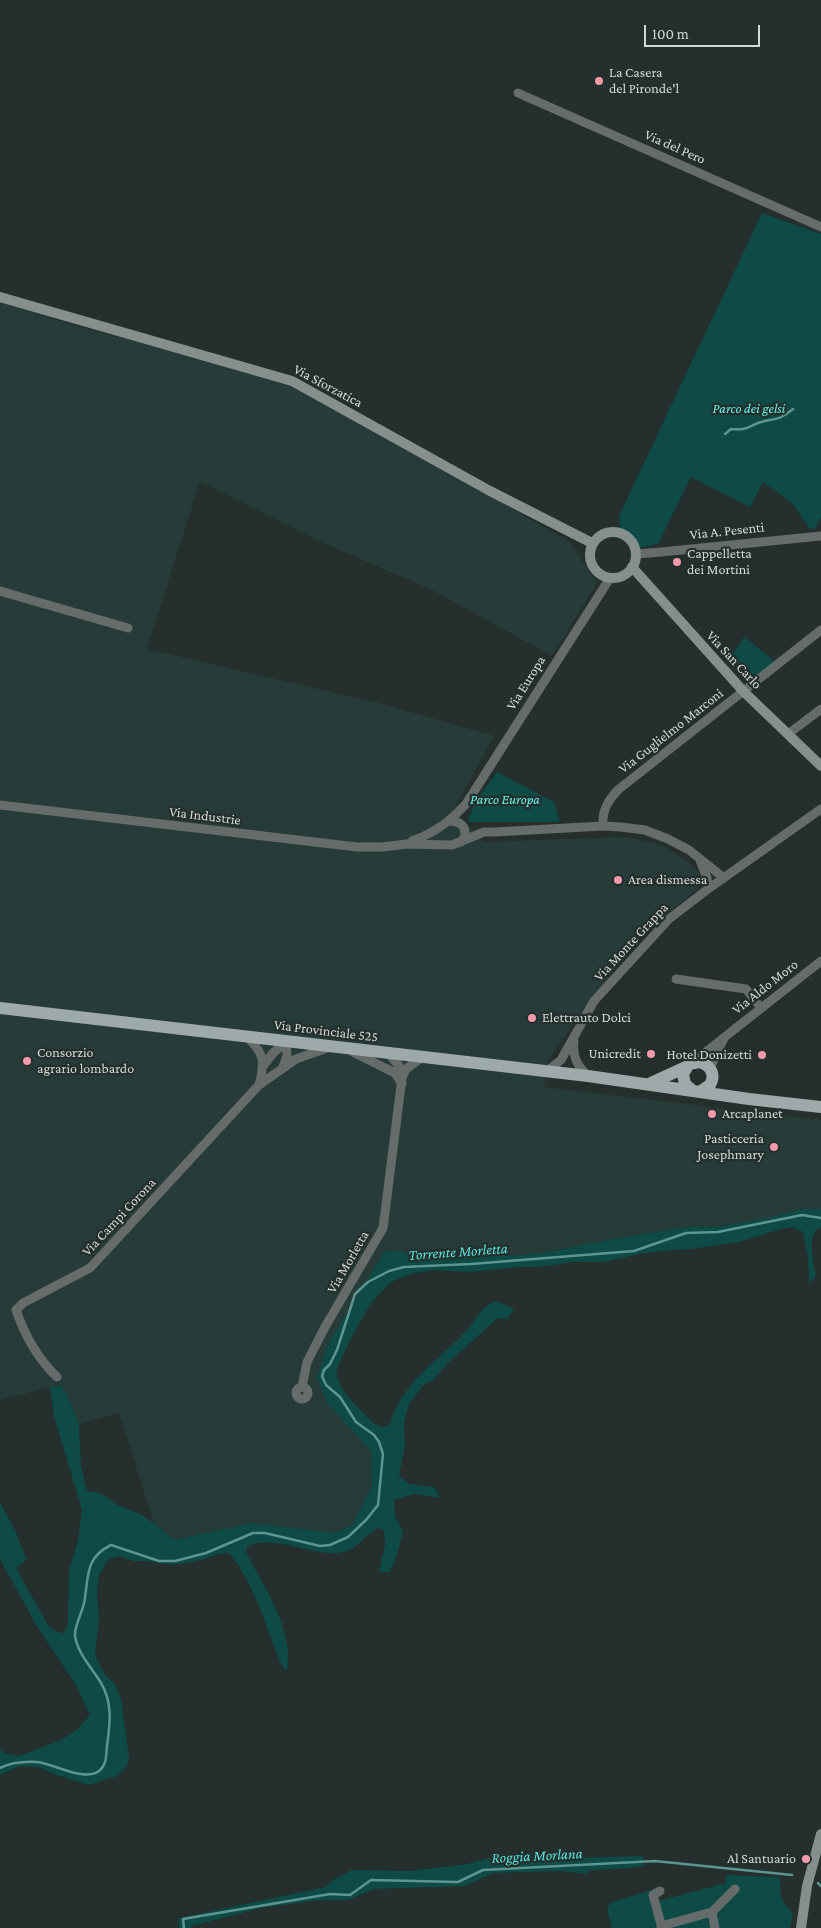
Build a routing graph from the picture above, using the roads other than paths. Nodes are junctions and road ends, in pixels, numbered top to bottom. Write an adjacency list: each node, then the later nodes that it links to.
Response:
1 (518, 93): 2 (street, Via del Pero)
2 (821, 226)
3 (0, 297): 5 (street, Via Sforzatica)
4 (821, 536): 6 (street, Via A. Pesenti)
5 (592, 544): 6 (street); 8 (street)
6 (636, 554): 7 (street)
7 (632, 568): 8 (street); 12 (street, Via San Carlo)
8 (610, 578): 16 (street, Via Europa)
9 (0, 591): 10 (street)
10 (128, 628)
11 (821, 630): 12 (street, Via Guglielmo Marconi)
12 (744, 692): 14 (street, Via San Carlo); 20 (street, Via Guglielmo Marconi)
13 (821, 709): 14 (street)
14 (788, 734): 15 (street, Via San Carlo)
15 (821, 766)
16 (466, 804): 19 (street, Via Europa); 21 (street, Via Europa)
17 (0, 805): 23 (street, Via Industrie)
18 (821, 809): 26 (street, Via Monte Grappa)
19 (447, 823): 21 (street, Via Industrie); 23 (street, Via Industrie); 24 (street)
20 (603, 826): 22 (street, Via Industrie); 25 (street, Via Industrie)
21 (464, 827): 22 (street, Via Industrie); 24 (street)
22 (484, 832): 24 (street, Via Industrie)
23 (406, 844): 24 (street, Via Industrie)
24 (455, 844)
25 (700, 859): 26 (street, Via Industrie); 27 (street)
26 (724, 878): 27 (street, Via Monte Grappa)
27 (708, 889): 34 (street, Via Monte Grappa)
28 (821, 961): 31 (street, Via Aldo Moro)
29 (676, 979): 31 (street)
30 (0, 1008): 33 (main road, Via Provinciale 525)
31 (761, 1008): 32 (street, Via Aldo Moro)
32 (726, 1036): 40 (street, Via Aldo Moro); 44 (street, Via Aldo Moro)
33 (247, 1037): 35 (main road, Via Provinciale 525); 41 (street)
34 (574, 1039): 43 (street); 45 (street)
35 (286, 1042): 36 (main road, Via Provinciale 525); 41 (street, Via Campi Corona); 42 (street)
36 (329, 1047): 37 (main road, Via Provinciale 525); 42 (street, Via Campi Corona)
37 (348, 1049): 38 (main road, Via Provinciale 525); 46 (street)
38 (389, 1054): 39 (main road, Via Provinciale 525); 46 (street)
39 (421, 1058): 43 (main road, Via Provinciale 525); 46 (street)
40 (688, 1065): 44 (main road); 47 (main road); 49 (main road)
41 (264, 1066): 48 (street, Via Campi Corona)
42 (281, 1069): 48 (street, Via Campi Corona)
43 (545, 1072): 45 (main road, Via Provinciale 525)
44 (712, 1072): 49 (main road); 50 (main road)
45 (588, 1076): 47 (main road, Via Provinciale 525)
46 (402, 1081): 53 (street, Via Morletta)
47 (648, 1084): 49 (main road, Via Provinciale 525)
48 (259, 1085): 52 (street, Via Campi Corona)
49 (696, 1091): 50 (main road, Via Provinciale 525)
50 (735, 1097): 51 (main road, Via Provinciale 525)
51 (821, 1107)
52 (57, 1377)
53 (302, 1387)
54 (821, 1834): 60 (street)
55 (735, 1889): 57 (street)
56 (660, 1891): 58 (street)
57 (712, 1912): 58 (street); 59 (street)
58 (661, 1927)
59 (716, 1928)
60 (801, 1928)

